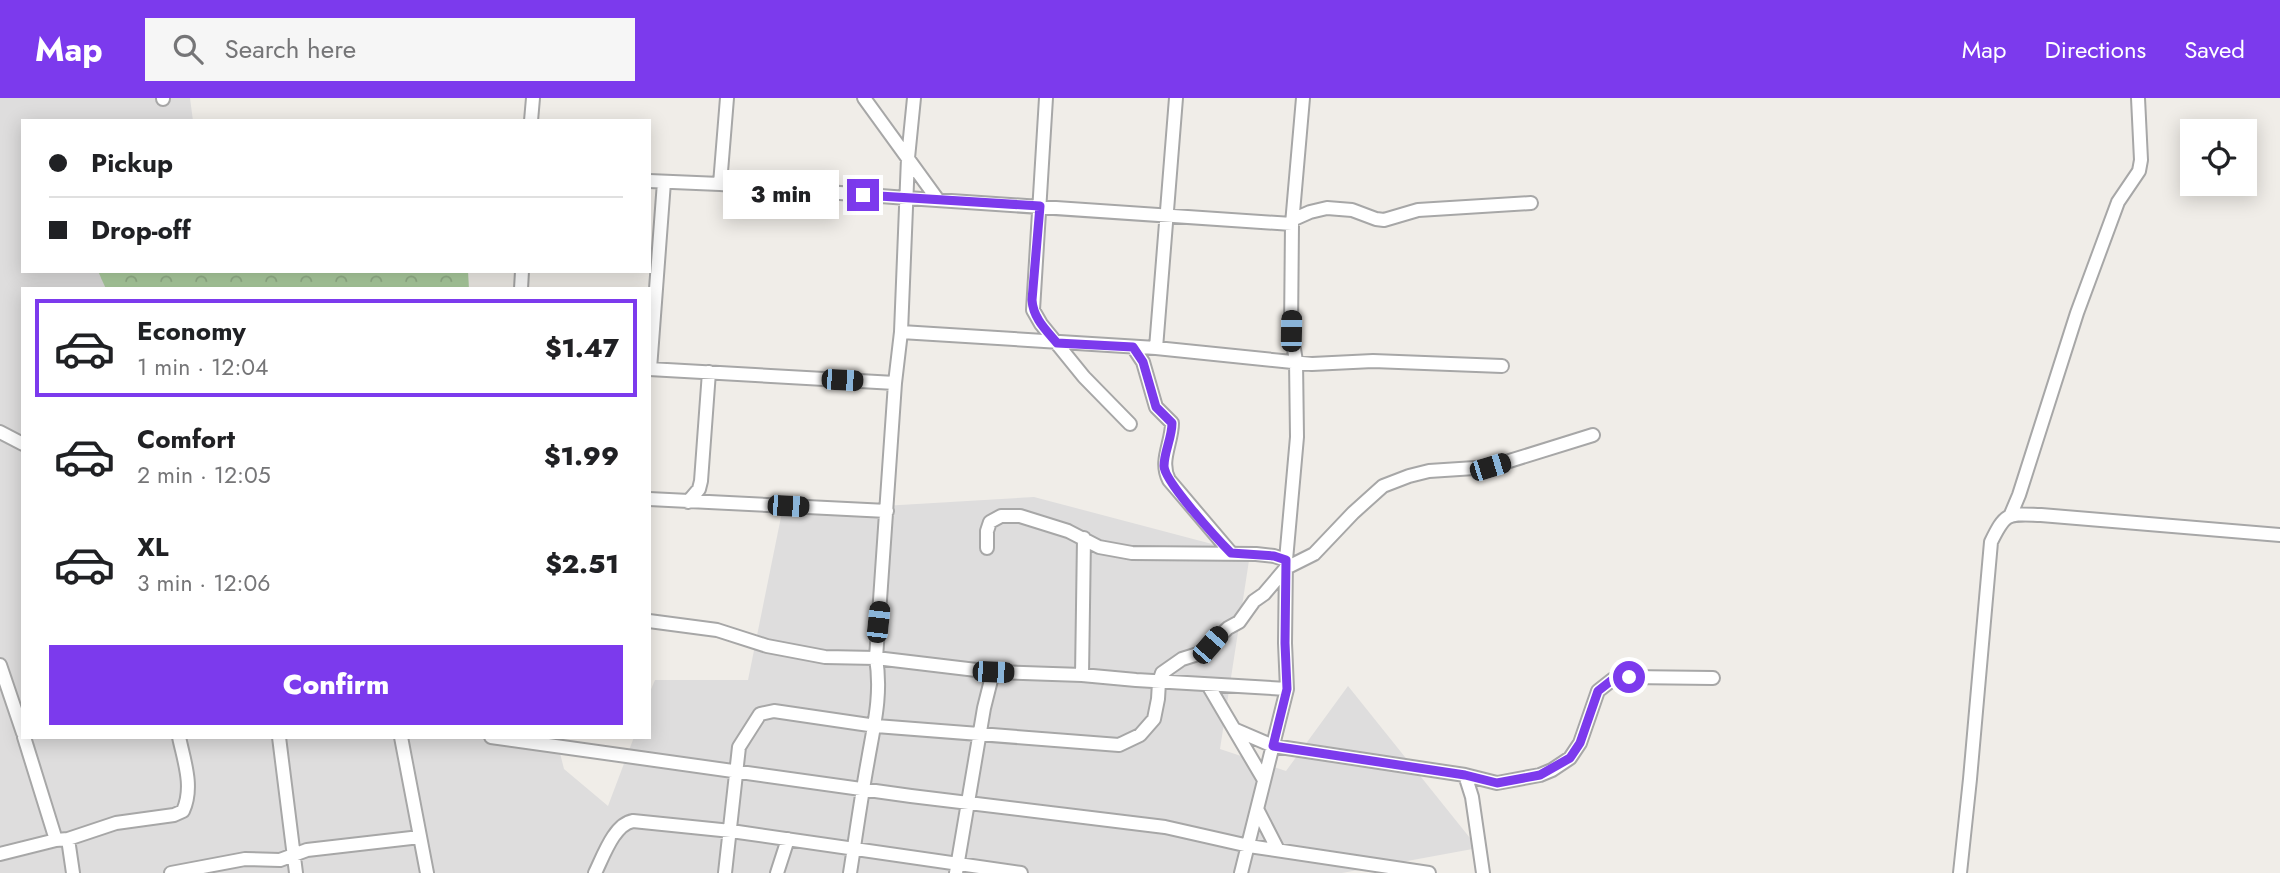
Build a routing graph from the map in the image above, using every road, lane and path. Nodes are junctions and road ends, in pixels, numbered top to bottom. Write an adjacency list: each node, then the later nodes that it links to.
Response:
1 (533, 98): 9 (street)
2 (727, 98): 13 (street)
3 (864, 98): 10 (street)
4 (914, 98): 10 (street)
5 (1046, 98): 17 (street)
6 (1175, 98): 18 (street)
7 (1303, 98): 19 (street)
8 (2138, 98): 37 (street)
9 (531, 119)
10 (908, 158): 14 (street); 15 (street)
11 (651, 181): 12 (street)
12 (664, 182): 13 (street); 22 (street)
13 (720, 184): 14 (street)
14 (907, 198): 15 (street); 20 (street)
15 (938, 200): 17 (street)
16 (1531, 203): 19 (street)
17 (1040, 206): 18 (street); 21 (street)
18 (1166, 216): 19 (street); 24 (street)
19 (1292, 222): 25 (street)
20 (901, 332): 21 (street); 29 (street)
21 (1057, 343): 23 (street); 30 (street)
22 (651, 344)
23 (1133, 347): 24 (street); 41 (street)
24 (1156, 348): 25 (street)
25 (1296, 361): 26 (street); 42 (street)
26 (1502, 366)
27 (651, 369): 28 (street)
28 (709, 372): 29 (street); 35 (street)
29 (895, 383): 36 (street)
30 (1130, 424)
31 (0, 432): 33 (street)
32 (1593, 435): 42 (street)
33 (21, 443)
34 (651, 499): 35 (street)
35 (688, 502): 36 (street)
36 (887, 511): 44 (street)
37 (2011, 514): 38 (street); 92 (street)
38 (2280, 535)
39 (1084, 538): 40 (street); 41 (street); 47 (street)
40 (986, 548)
41 (1231, 553): 42 (street)
42 (1286, 564): 49 (street); 51 (street)
43 (651, 621): 44 (street)
44 (876, 658): 46 (street); 54 (street)
45 (0, 666): 52 (street)
46 (993, 672): 47 (street); 57 (street)
47 (1082, 675): 49 (street)
48 (1713, 678): 65 (street)
49 (1159, 682): 50 (street); 57 (street)
50 (1208, 685): 51 (street); 56 (street)
51 (1287, 689): 63 (street)
52 (12, 699): 53 (street); 55 (street)
53 (0, 705)
54 (876, 726): 57 (street); 64 (street); 67 (street)
55 (21, 728)
56 (1236, 730): 63 (street); 66 (street)
57 (980, 736): 68 (street)
58 (24, 739): 72 (street)
59 (179, 739): 72 (street)
60 (279, 739): 78 (street)
61 (401, 739): 71 (street)
62 (505, 739): 64 (street)
63 (1273, 746): 65 (street); 66 (street)
64 (736, 771): 67 (street); 70 (street)
65 (1465, 775): 91 (street)
66 (1264, 780): 69 (street)
67 (863, 789): 68 (street); 75 (street)
68 (967, 802): 74 (street); 79 (street)
69 (1257, 809): 74 (street); 76 (street)
70 (731, 831): 73 (street); 84 (street); 85 (street)
71 (421, 837): 78 (street); 83 (street)
72 (62, 839): 77 (street); 80 (street)
73 (788, 839): 75 (street); 86 (street)
74 (1249, 846): 76 (street); 89 (street)
75 (853, 849): 79 (street); 87 (street)
76 (1278, 850): 90 (street)
77 (0, 854)
78 (293, 855): 81 (street); 82 (street)
79 (956, 869): 88 (street)
80 (73, 873)
81 (171, 873)
82 (296, 873)
83 (427, 873)
84 (595, 873)
85 (725, 873)
86 (777, 873)
87 (850, 873)
88 (1021, 873)
89 (1241, 873)
90 (1429, 873)
91 (1483, 873)
92 (1959, 873)

